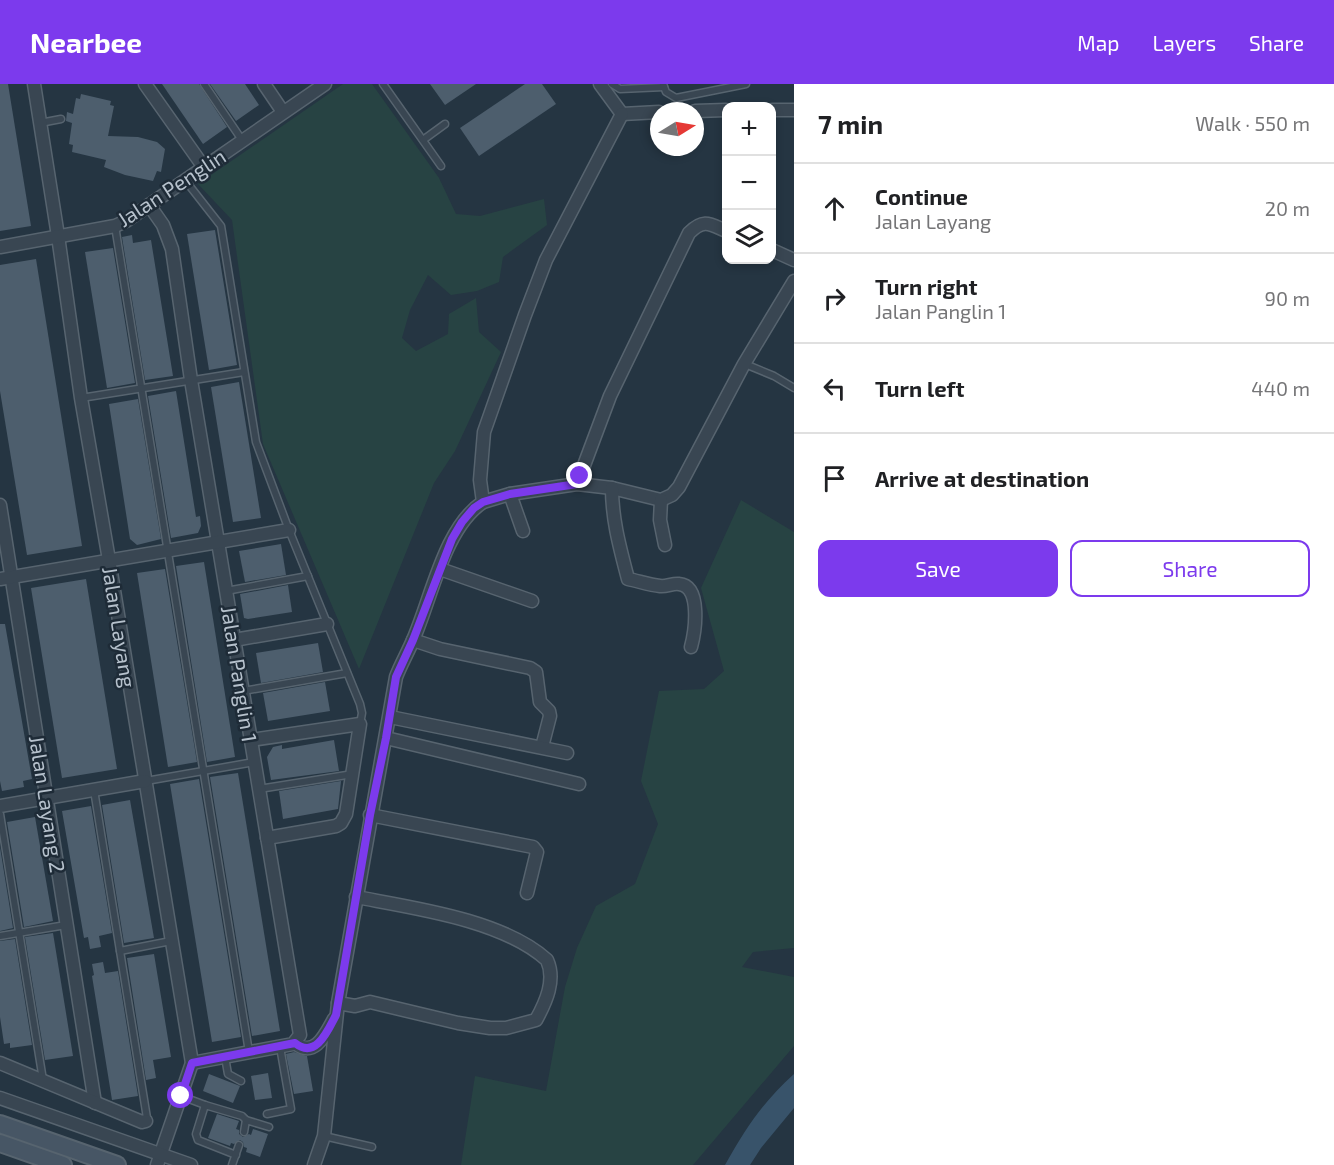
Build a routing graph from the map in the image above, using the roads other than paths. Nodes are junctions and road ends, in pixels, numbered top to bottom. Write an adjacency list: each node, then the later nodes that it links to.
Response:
1 (34, 84): 19 (street, Jalan Layang)
2 (145, 84): 23 (street)
3 (204, 84): 21 (lane)
4 (264, 84): 15 (street)
5 (323, 84): 15 (street, Jalan Penglin)
6 (383, 84): 22 (lane)
7 (600, 84): 17 (street)
8 (612, 84): 10 (lane)
9 (743, 84): 10 (lane)
10 (664, 85)
11 (722, 110): 14 (street)
12 (776, 110): 13 (street)
13 (794, 110)
14 (704, 111)
15 (283, 112): 21 (street, Jalan Penglin)
16 (650, 112): 17 (street)
17 (622, 114): 44 (street)
18 (61, 119): 19 (lane)
19 (40, 123): 29 (street, Jalan Layang)
20 (445, 124): 22 (lane)
21 (242, 140): 23 (street, Jalan Penglin)
22 (423, 140): 24 (lane)
23 (203, 166): 25 (street, Jalan Penglin)
24 (441, 166)
25 (185, 180): 26 (street, Jalan Penglin); 35 (lane)
26 (149, 205): 27 (street, Jalan Penglin); 36 (street, Jalan Panglin 1)
27 (115, 226): 29 (street, Jalan Penglin); 38 (lane)
28 (722, 229): 40 (street)
29 (58, 236): 30 (street, Jalan Penglin); 39 (street, Jalan Layang)
30 (0, 247)
31 (776, 252): 32 (street)
32 (794, 260)
33 (792, 288): 34 (street)
34 (744, 364): 37 (lane); 43 (street)
35 (244, 372): 36 (lane); 46 (lane)
36 (191, 380): 38 (lane); 48 (street, Jalan Panglin 1)
37 (794, 387)
38 (141, 388): 39 (lane); 50 (lane)
39 (81, 398): 51 (street, Jalan Layang)
40 (577, 484): 41 (street); 42 (street)
41 (612, 488): 43 (street); 60 (street)
42 (510, 494): 44 (street); 47 (street)
43 (661, 500): 49 (street)
44 (483, 502): 52 (street)
45 (0, 505): 54 (street, Jalan Layang 2)
46 (289, 530): 48 (street); 53 (lane)
47 (523, 531)
48 (218, 542): 50 (street); 55 (street, Jalan Panglin 1)
49 (665, 545)
50 (166, 551): 51 (street); 70 (lane)
51 (109, 560): 54 (street); 72 (street, Jalan Layang)
52 (440, 569): 56 (street); 59 (street)
53 (308, 576): 55 (lane); 57 (lane)
54 (5, 578): 76 (street, Jalan Layang 2)
55 (226, 591): 58 (street, Jalan Panglin 1)
56 (532, 600)
57 (327, 624): 58 (street); 61 (lane)
58 (234, 640): 62 (street, Jalan Panglin 1)
59 (413, 640): 63 (street); 67 (street)
60 (691, 647)
61 (347, 673): 62 (lane); 64 (lane)
62 (243, 691): 66 (street, Jalan Panglin 1)
63 (390, 717): 65 (street); 67 (street)
64 (360, 724): 66 (street); 71 (street)
65 (386, 738): 73 (street); 79 (street)
66 (251, 740): 69 (street, Jalan Panglin 1)
67 (542, 747): 68 (street)
68 (567, 753)
69 (254, 762): 70 (lane); 74 (street, Jalan Panglin 1)
70 (203, 771): 72 (lane); 91 (lane)
71 (353, 774): 74 (lane); 80 (street)
72 (145, 781): 75 (street); 86 (street, Jalan Layang)
73 (579, 784)
74 (259, 789): 80 (street, Jalan Panglin 1)
75 (94, 790): 76 (street); 87 (lane)
76 (48, 798): 77 (street); 83 (street, Jalan Layang 2)
77 (0, 806)
78 (0, 814): 84 (lane)
79 (370, 815): 81 (street); 82 (street)
80 (267, 837): 89 (street, Jalan Panglin 1)
81 (527, 893)
82 (356, 897): 88 (street); 88 (street)
83 (67, 925): 84 (lane); 99 (street, Jalan Layang 2)
84 (20, 933): 85 (lane); 96 (lane)
85 (0, 936)
86 (172, 941): 87 (lane); 93 (street, Jalan Layang)
87 (120, 951): 103 (lane)
88 (337, 1009): 89 (street); 107 (street)
89 (295, 1043): 90 (street)
90 (280, 1047): 91 (street); 101 (lane)
91 (249, 1053): 92 (street)
92 (225, 1056): 93 (street); 95 (lane)
93 (192, 1063): 97 (street, Jalan Layang)
94 (0, 1064): 96 (street)
95 (241, 1081)
96 (43, 1082): 99 (street)
97 (181, 1096): 100 (lane); 112 (street, Jalan Layang)
98 (0, 1098): 112 (street)
99 (95, 1103): 103 (street)
100 (205, 1105): 102 (lane); 111 (lane)
101 (267, 1114)
102 (246, 1120): 105 (lane); 106 (lane)
103 (146, 1122)
104 (0, 1124): 114 (main road)
105 (268, 1127)
106 (244, 1132)
107 (324, 1136): 110 (lane); 117 (street)
108 (0, 1143): 113 (main road)
109 (239, 1145): 111 (lane)
110 (372, 1147)
111 (236, 1155): 116 (lane)
112 (159, 1160): 115 (street)
113 (63, 1165)
114 (117, 1165)
115 (190, 1165)
116 (232, 1165)
117 (314, 1165)

